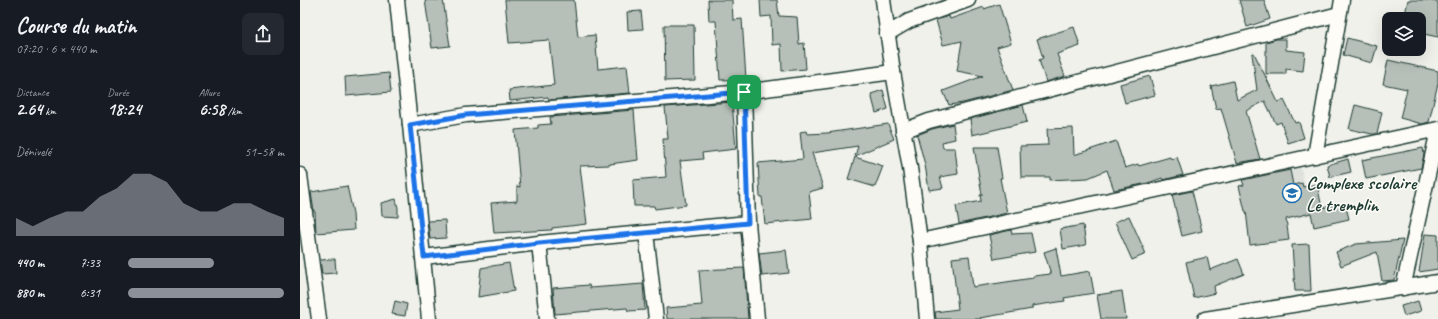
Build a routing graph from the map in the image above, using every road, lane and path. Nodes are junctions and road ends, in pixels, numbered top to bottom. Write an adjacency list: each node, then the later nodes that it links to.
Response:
1 (396, 0): 9 (street)
2 (883, 0): 6 (street)
3 (968, 0): 6 (street)
4 (1342, 0): 5 (street)
5 (1339, 14): 11 (street); 12 (street)
6 (887, 34): 7 (street)
7 (893, 72): 8 (street); 11 (street)
8 (744, 92): 9 (street); 14 (street)
9 (410, 125): 18 (street)
10 (1438, 130): 12 (street); 20 (street)
11 (903, 131): 16 (street)
12 (1315, 156): 16 (street)
13 (300, 175): 22 (street)
14 (748, 223): 15 (street); 26 (street)
15 (646, 233): 17 (street); 25 (street)
16 (920, 241): 27 (street)
17 (539, 243): 18 (street); 24 (street)
18 (424, 257): 23 (street)
19 (1438, 282): 20 (street)
20 (1403, 288): 21 (street)
21 (1254, 315): 28 (street)
22 (319, 319)
23 (429, 319)
24 (547, 319)
25 (656, 319)
26 (757, 319)
27 (927, 319)
28 (1205, 319)

